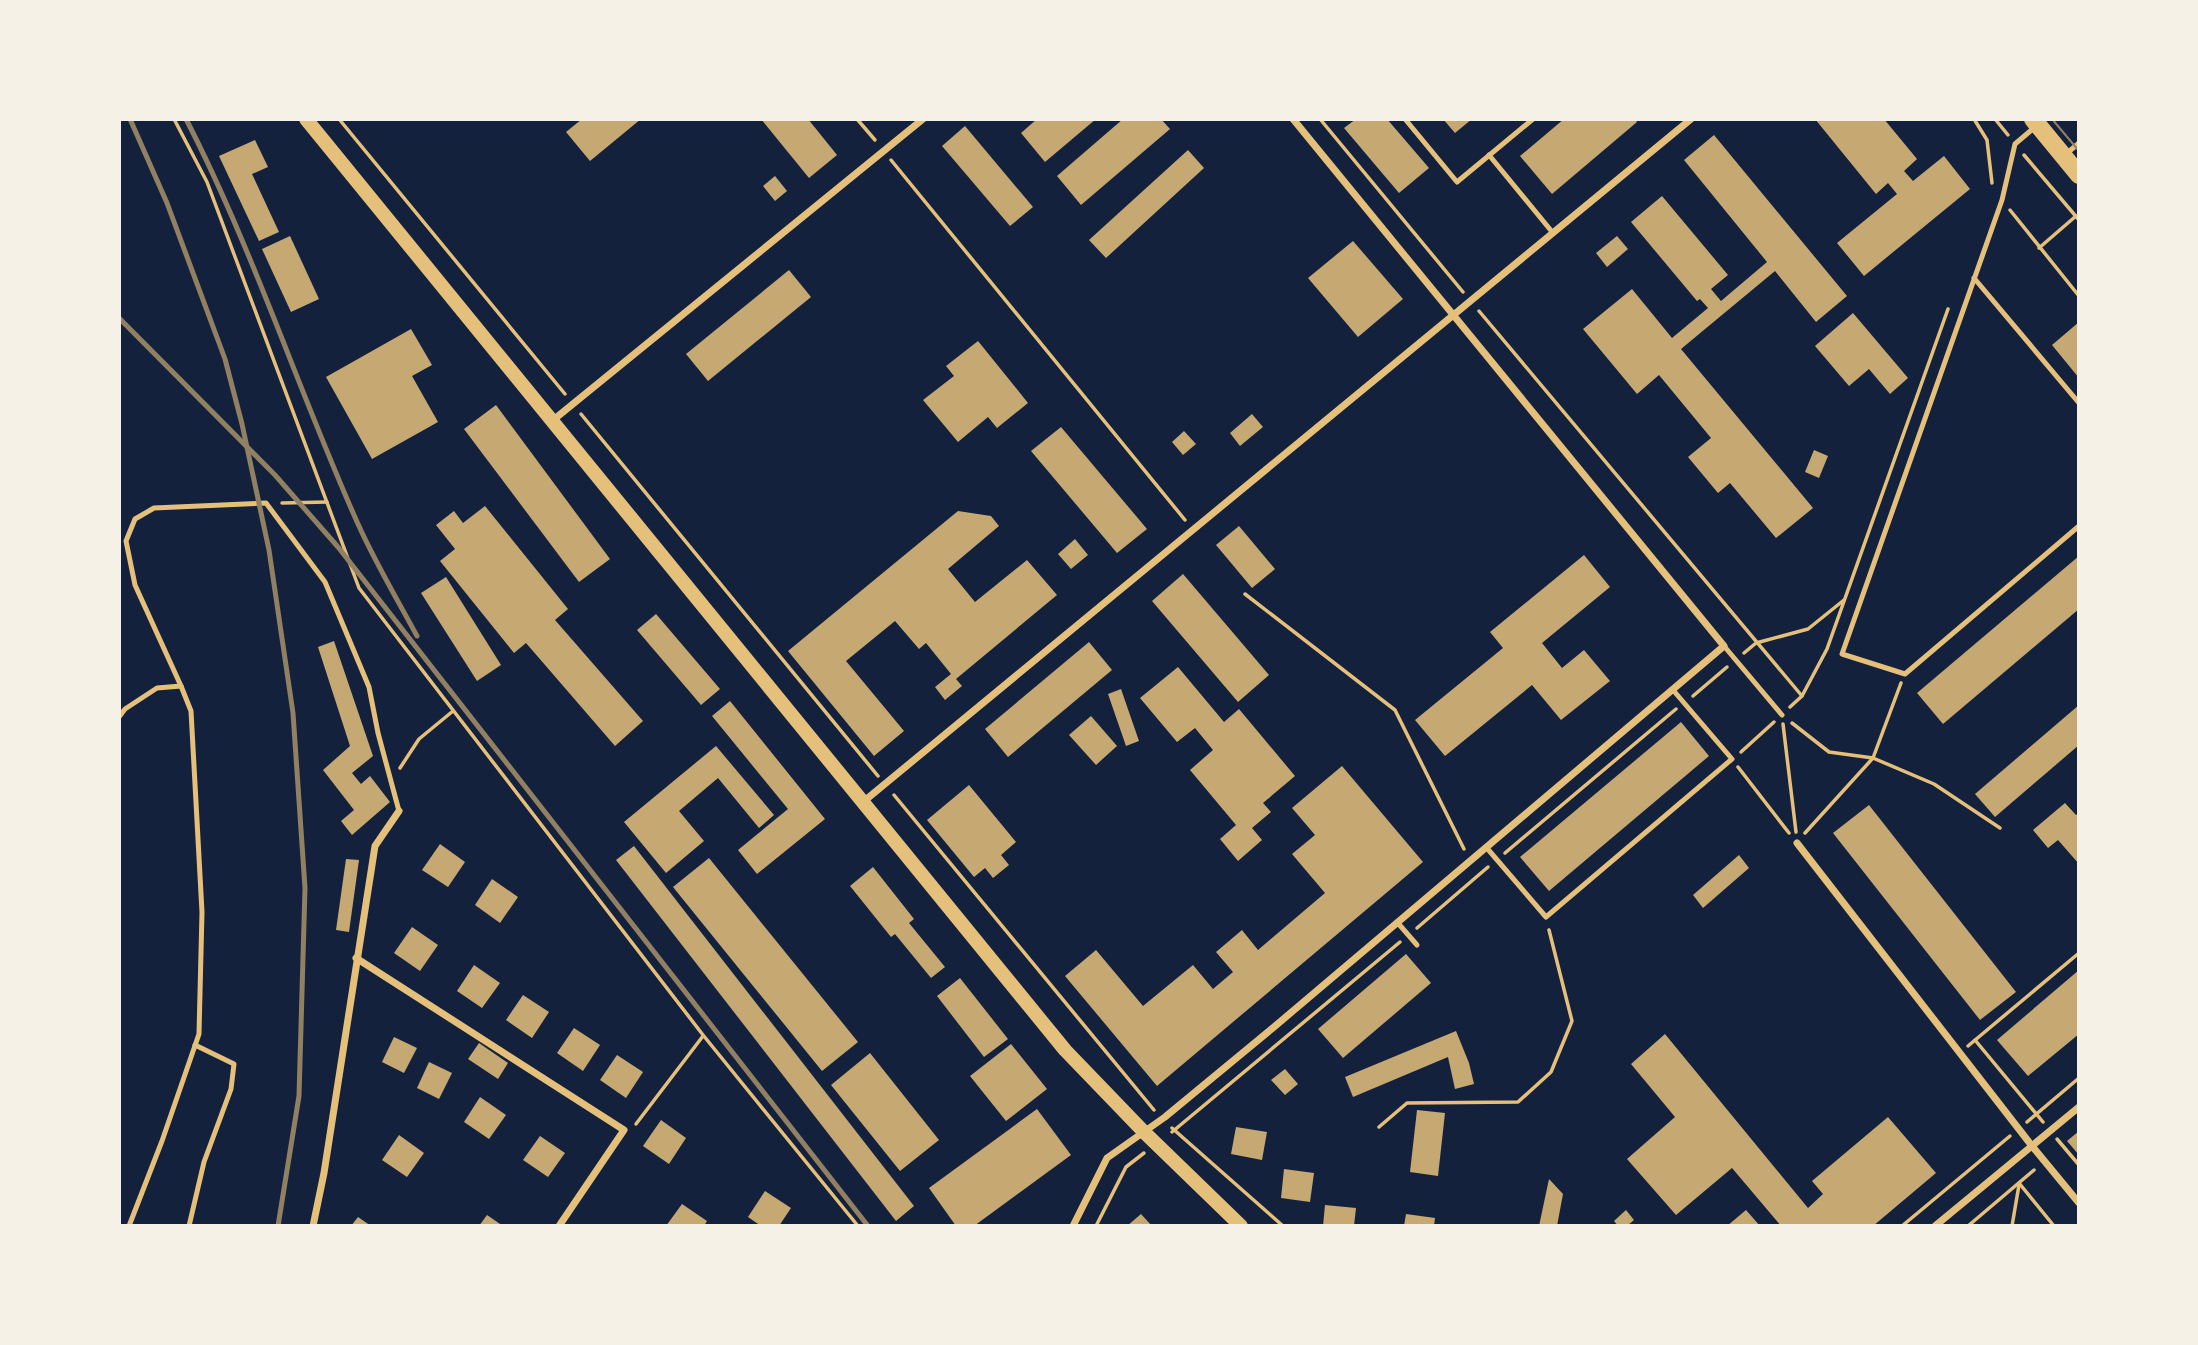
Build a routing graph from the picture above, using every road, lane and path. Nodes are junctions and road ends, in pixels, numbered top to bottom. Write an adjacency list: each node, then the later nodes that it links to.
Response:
1 (174, 119): 32 (path)
2 (306, 119): 31 (main road)
3 (339, 119): 30 (path)
4 (857, 119): 16 (path)
5 (923, 119): 16 (street)
6 (1320, 119): 26 (path)
7 (1405, 119): 17 (lane)
8 (1533, 119): 17 (lane)
9 (1691, 119): 22 (street)
10 (1974, 119): 20 (path)
11 (1995, 119): 15 (path)
12 (1296, 120): 28 (street)
13 (2035, 122): 15 (lane); 18 (main road)
14 (2079, 143): 18 (lane)
15 (2015, 144): 20 (lane); 21 (path)
16 (883, 151): 30 (street); 35 (path)
17 (1489, 155): 22 (lane)
18 (2063, 156): 19 (main road)
19 (2079, 175)
20 (2001, 200): 23 (path); 24 (lane)
21 (2077, 218): 23 (path)
22 (1553, 233): 26 (street)
23 (2039, 248): 25 (path)
24 (1974, 278): 29 (lane); 40 (lane)
25 (2079, 296)
26 (1470, 301): 28 (street); 38 (path)
27 (1950, 302): 37 (path)
28 (1453, 315): 35 (street); 39 (street)
29 (2079, 403)
30 (573, 404): 31 (street); 50 (path)
31 (552, 422): 51 (main road)
32 (327, 502): 33 (path); 44 (path)
33 (266, 503): 41 (lane); 49 (lane)
34 (2079, 526): 40 (lane)
35 (1193, 530): 50 (street)
36 (1245, 594): 56 (path)
37 (1844, 600): 38 (path); 43 (path)
38 (1756, 643): 43 (path)
39 (1724, 646): 42 (street); 45 (lane)
40 (1905, 674): 47 (path)
41 (181, 686): 46 (lane); 65 (lane)
42 (1673, 690): 48 (lane); 55 (street)
43 (1802, 696): 45 (path)
44 (453, 711): 49 (path); 63 (path)
45 (1782, 715): 47 (path); 48 (path); 54 (path)
46 (119, 717)
47 (1873, 758): 53 (path); 54 (path)
48 (1732, 759): 54 (path); 58 (lane)
49 (391, 782): 52 (lane)
50 (885, 784): 51 (street); 70 (path)
51 (863, 802): 75 (main road)
52 (399, 811): 62 (street)
53 (2000, 828)
54 (1797, 843): 66 (street)
55 (1486, 847): 56 (street); 58 (lane)
56 (1470, 861): 57 (path); 59 (street)
57 (1480, 874)
58 (1546, 917): 71 (path)
59 (1398, 922): 60 (lane); 70 (street)
60 (1417, 945)
61 (2079, 953): 64 (path)
62 (356, 958): 73 (street); 82 (street)
63 (703, 1035): 73 (path); 84 (path)
64 (1975, 1041): 66 (path); 69 (path)
65 (195, 1045): 80 (lane); 81 (lane)
66 (1960, 1053): 72 (street)
67 (2079, 1078): 69 (path)
68 (2079, 1107): 74 (street)
69 (2036, 1114): 72 (path); 74 (path)
70 (1161, 1119): 75 (street); 87 (path)
71 (1379, 1127)
72 (2018, 1129): 76 (street); 88 (path)
73 (624, 1130): 83 (street)
74 (2050, 1130): 76 (street); 77 (path)
75 (1144, 1132): 85 (street); 86 (main road)
76 (2032, 1146): 79 (street); 89 (street)
77 (2079, 1165)
78 (2019, 1183): 90 (path); 91 (path); 92 (path)
79 (2079, 1203)
80 (129, 1226)
81 (189, 1226)
82 (313, 1226)
83 (559, 1226)
84 (858, 1226)
85 (1073, 1226)
86 (1241, 1226)
87 (1283, 1226)
88 (1902, 1226)
89 (1935, 1226)
90 (1968, 1226)
91 (2012, 1226)
92 (2054, 1226)

